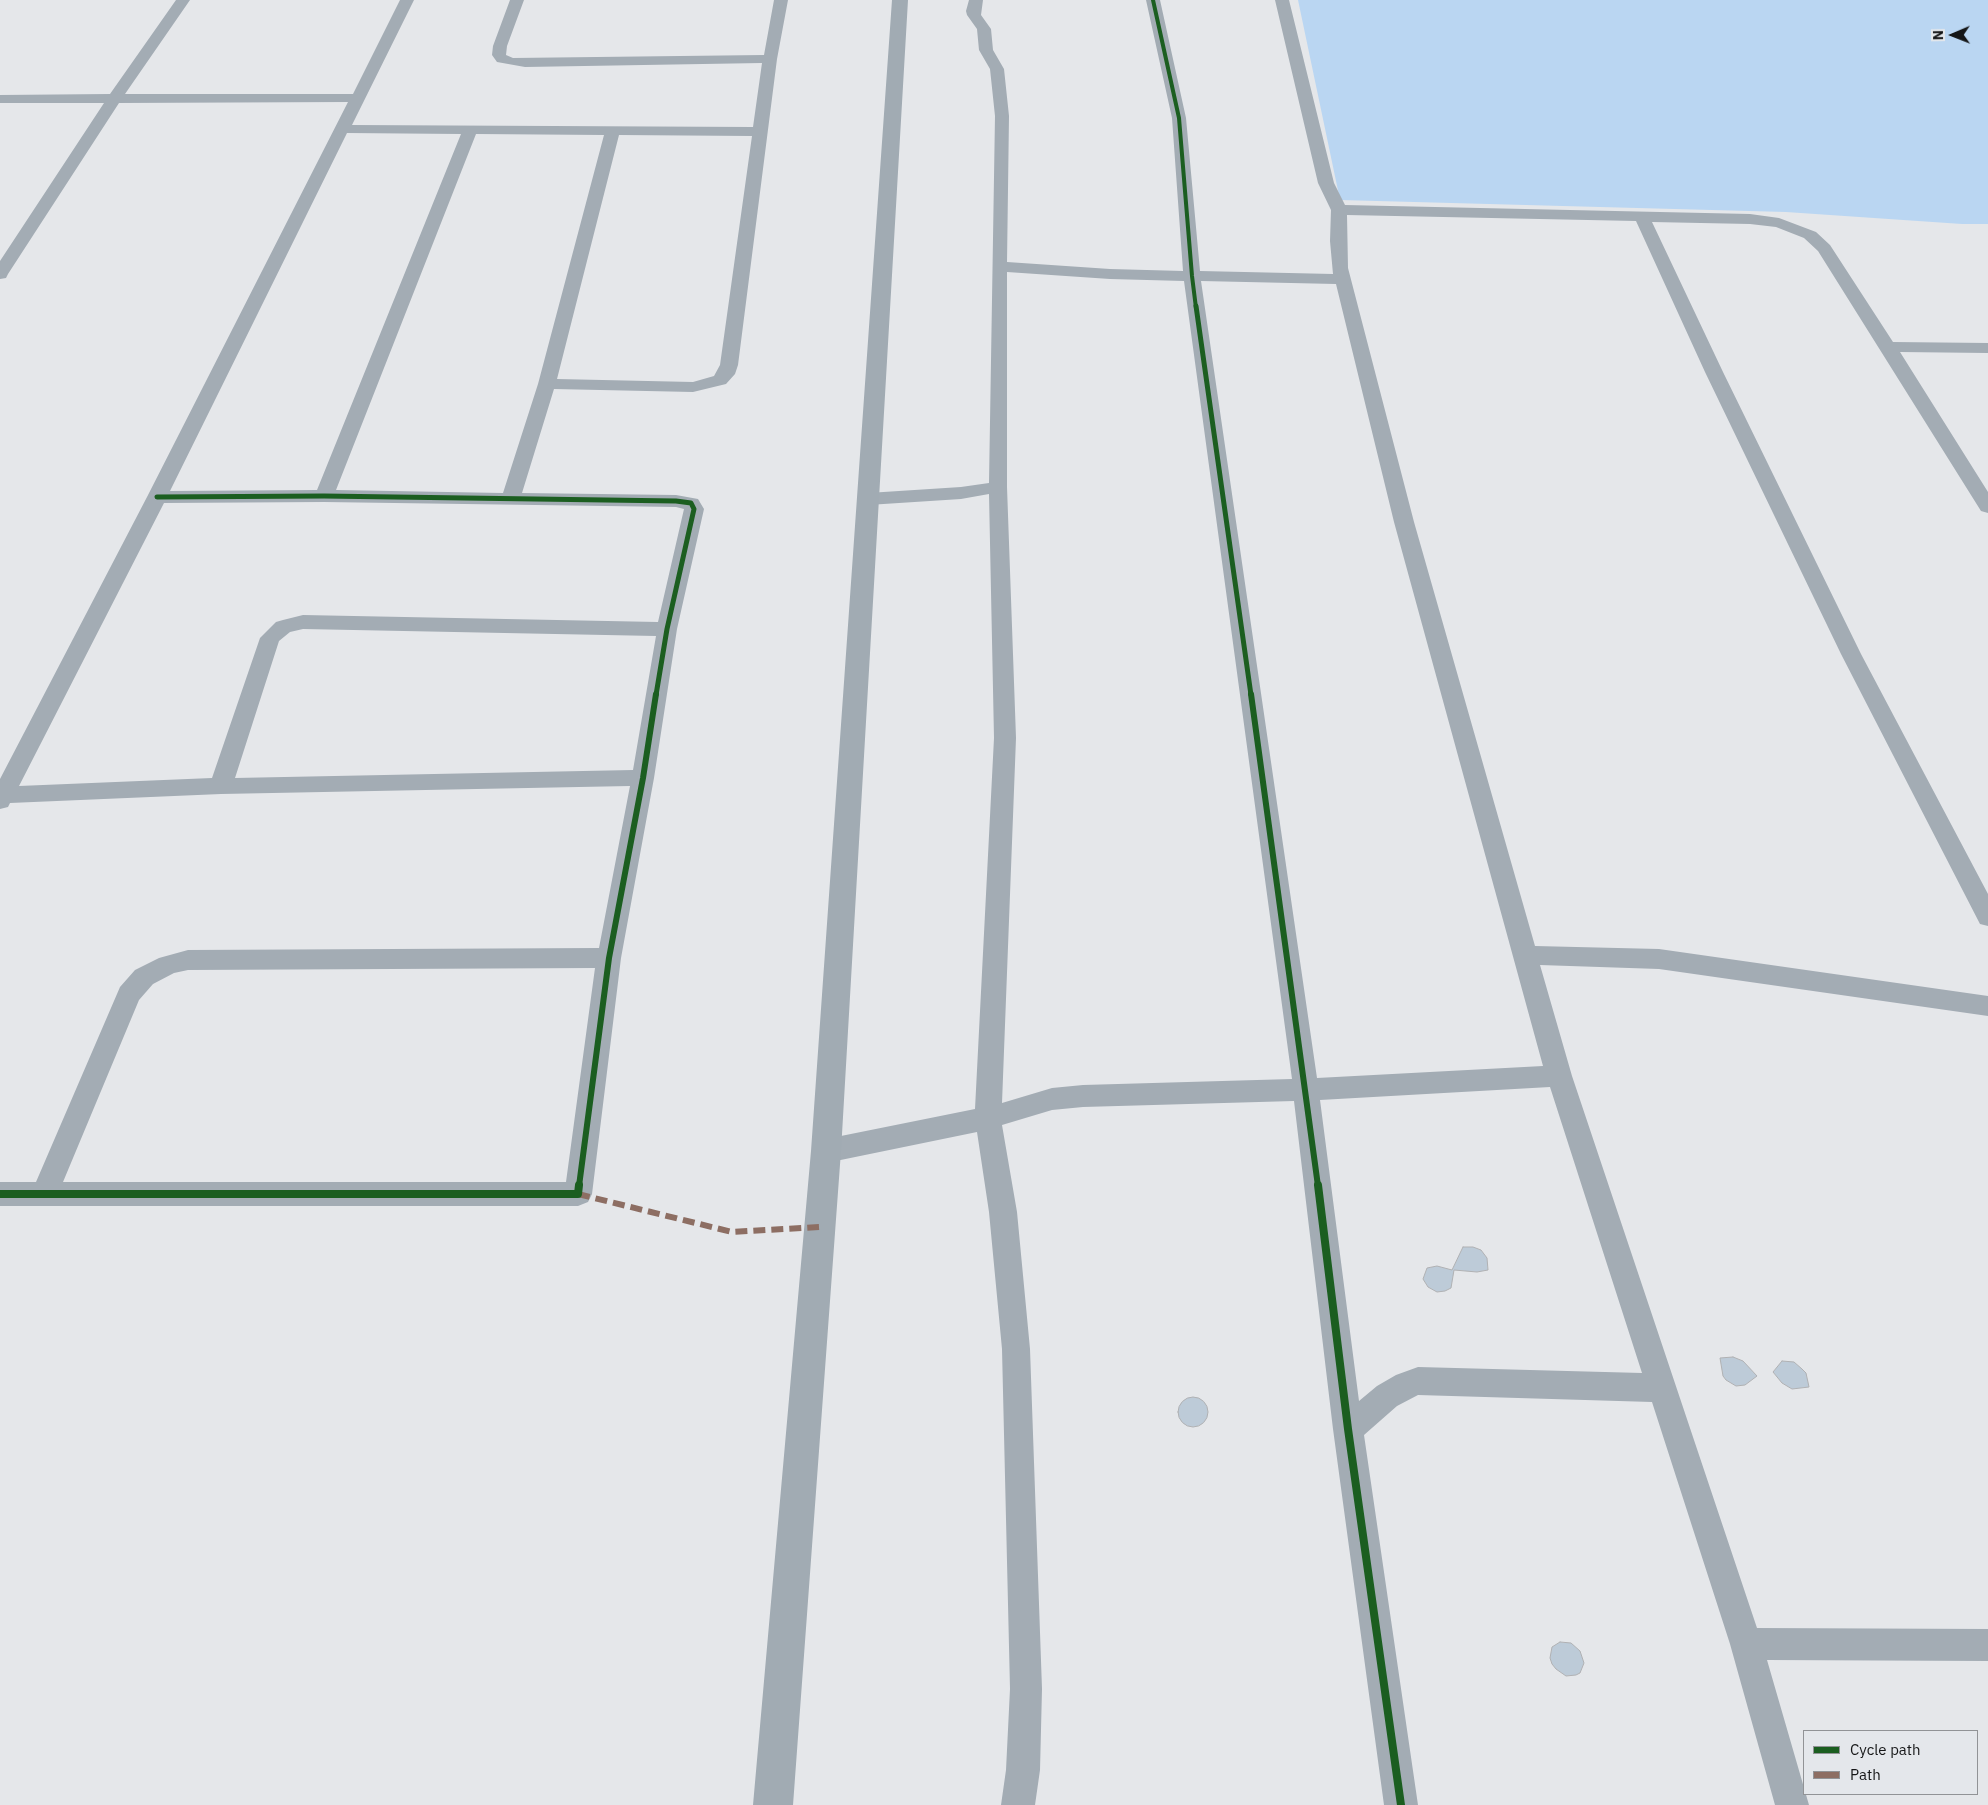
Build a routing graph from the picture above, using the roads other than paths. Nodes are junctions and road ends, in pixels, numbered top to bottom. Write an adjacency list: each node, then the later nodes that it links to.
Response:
1 (183, 0): 12 (street)
2 (407, 0): 10 (street)
3 (517, 0): 9 (street)
4 (781, 0): 9 (street)
5 (900, 0): 30 (street)
6 (976, 0): 19 (street)
7 (1152, 0): 21 (street)
8 (1282, 0): 17 (street)
9 (770, 59): 16 (street)
10 (357, 98): 12 (street); 13 (street)
11 (0, 99): 12 (street)
12 (114, 99): 20 (street)
13 (342, 128): 14 (street); 28 (street)
14 (470, 130): 15 (street); 27 (street)
15 (612, 132): 16 (street); 25 (street)
16 (760, 132): 25 (street)
17 (1338, 210): 18 (street); 22 (street)
18 (1642, 218): 23 (street); 36 (street)
19 (999, 266): 21 (street); 26 (street)
20 (0, 274)
21 (1192, 276): 22 (street); 41 (street)
22 (1343, 279): 37 (street)
23 (1888, 347): 24 (street); 31 (street)
24 (1988, 348)
25 (547, 384): 29 (street)
26 (998, 487): 30 (street); 42 (street)
27 (324, 496): 28 (street); 29 (street)
28 (157, 497): 35 (street)
29 (510, 499): 32 (street)
30 (868, 499): 43 (street)
31 (1988, 507)
32 (668, 629): 33 (street); 34 (street)
33 (643, 778): 34 (street); 38 (street)
34 (221, 786): 35 (street)
35 (2, 798)
36 (1988, 917)
37 (1525, 955): 39 (street); 40 (street)
38 (609, 958): 44 (street); 44 (street)
39 (1988, 1006)
40 (1559, 1076): 41 (street); 46 (street)
41 (1306, 1090): 42 (street); 47 (street)
42 (988, 1118): 43 (street); 51 (street)
43 (826, 1151): 50 (street)
44 (45, 1193): 45 (street)
45 (0, 1194)
46 (1662, 1388): 47 (street); 48 (street)
47 (1348, 1428): 52 (street)
48 (1746, 1644): 49 (street); 53 (street)
49 (1988, 1645)
50 (773, 1805)
51 (1018, 1805)
52 (1402, 1805)
53 (1792, 1805)

